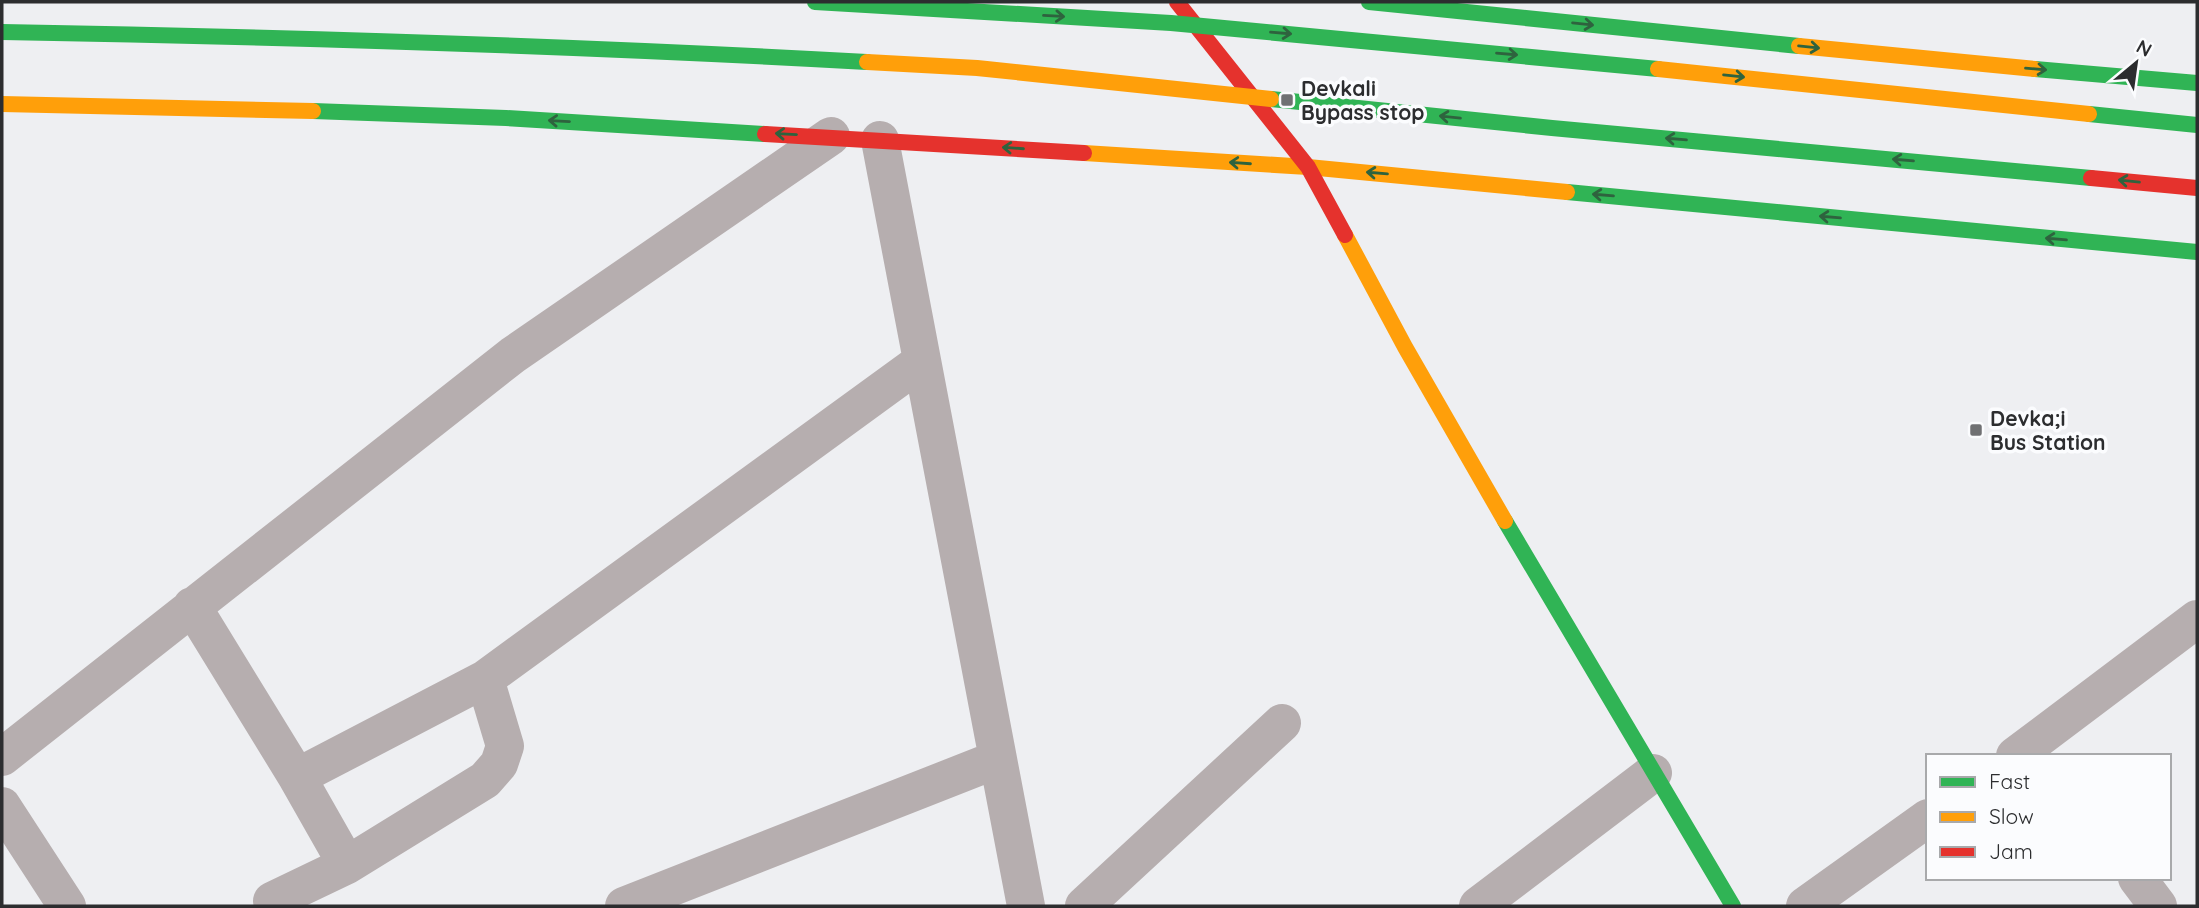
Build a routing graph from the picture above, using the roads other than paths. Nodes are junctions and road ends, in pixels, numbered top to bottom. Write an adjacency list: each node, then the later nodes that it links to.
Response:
1 (815, 2): 7 (main road, one-way to 7, bridge)
2 (1177, 2): 10 (main road)
3 (1369, 2): 5 (main road, one-way to 5)
4 (2, 32): 11 (main road, one-way to 4, bridge)
5 (2197, 83)
6 (2, 104): 8 (main road, one-way to 6)
7 (2197, 125)
8 (831, 136): 9 (main road); 14 (street)
9 (880, 140): 10 (main road, one-way to 9); 13 (street)
10 (1308, 167): 12 (main road, one-way to 10); 21 (main road)
11 (2197, 188)
12 (2197, 252)
13 (922, 361): 16 (street); 20 (street)
14 (192, 606): 19 (street); 22 (street)
15 (2197, 619): 18 (street)
16 (485, 680): 22 (street); 25 (street)
17 (1282, 723): 31 (street)
18 (2030, 752)
19 (2, 757)
20 (998, 759): 29 (street); 30 (street)
21 (1653, 774): 32 (street); 33 (main road)
22 (297, 777): 25 (street)
23 (2, 806): 28 (street)
24 (1926, 819): 34 (street)
25 (347, 865): 27 (street)
26 (2138, 880): 35 (street)
27 (272, 901)
28 (67, 906)
29 (624, 906)
30 (1026, 906)
31 (1084, 906)
32 (1478, 906)
33 (1733, 906)
34 (1805, 906)
35 (2158, 906)

